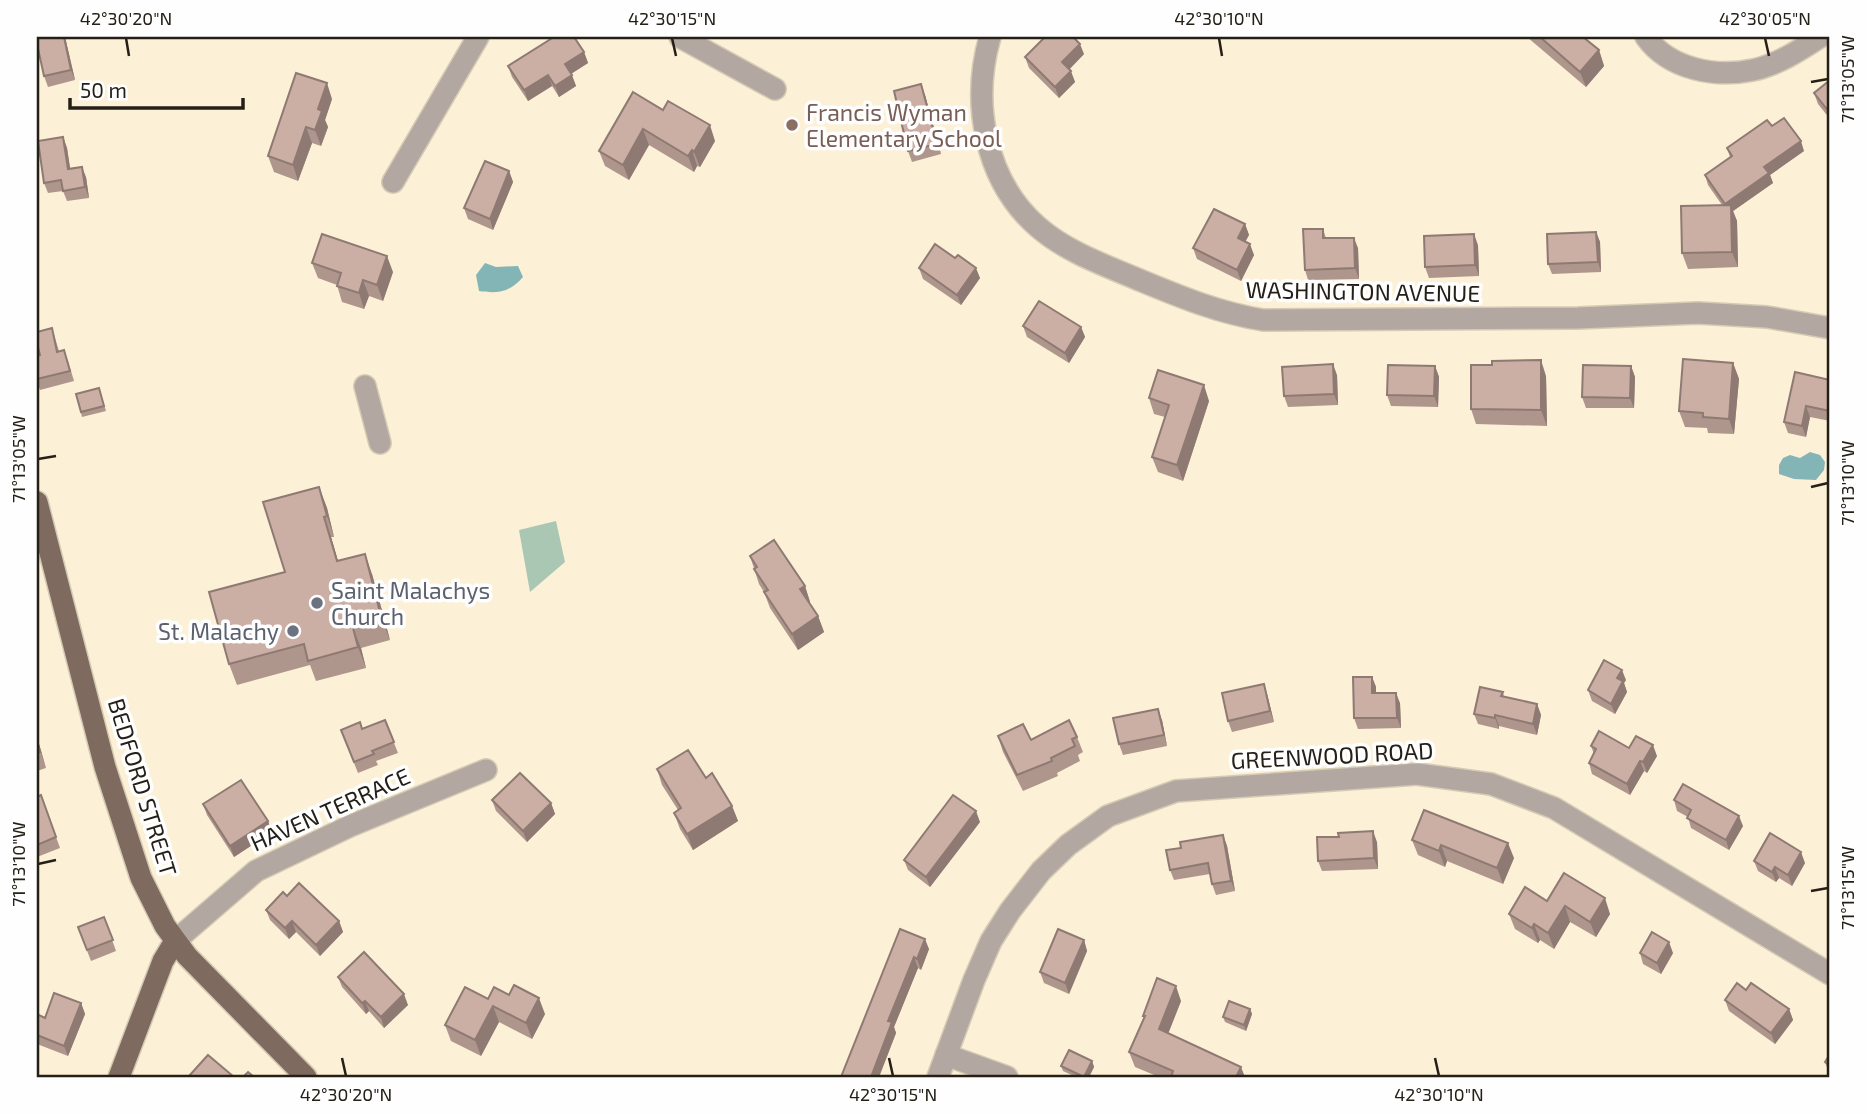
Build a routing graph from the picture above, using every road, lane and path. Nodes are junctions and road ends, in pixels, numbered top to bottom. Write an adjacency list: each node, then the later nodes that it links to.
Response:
1 (478, 37): 7 (street)
2 (680, 37): 6 (street)
3 (990, 37): 8 (street, WASHINGTON AVENUE)
4 (1646, 37): 5 (street)
5 (1820, 37)
6 (775, 89)
7 (393, 182)
8 (1830, 328)
9 (365, 386): 10 (street)
10 (380, 443)
11 (37, 502): 12 (main road, BEDFORD STREET)
12 (41, 539): 14 (main road, BEDFORD STREET)
13 (486, 770): 14 (street, HAVEN TERRACE)
14 (175, 941): 17 (main road); 18 (main road, BEDFORD STREET)
15 (1830, 974): 16 (street, GREENWOOD ROAD)
16 (946, 1055): 19 (street, GREENWOOD ROAD); 20 (street)
17 (119, 1077)
18 (306, 1077)
19 (938, 1077)
20 (1007, 1077)

